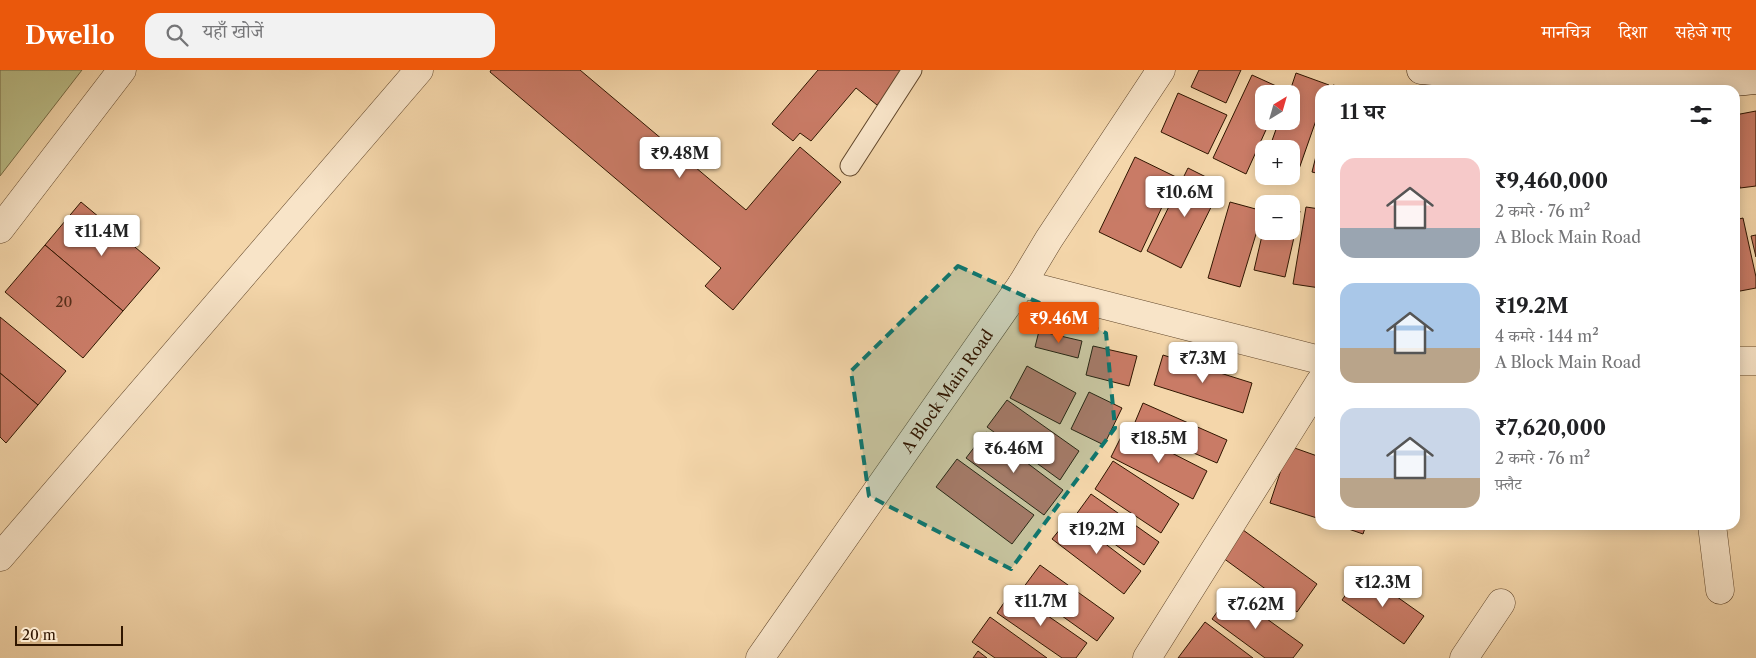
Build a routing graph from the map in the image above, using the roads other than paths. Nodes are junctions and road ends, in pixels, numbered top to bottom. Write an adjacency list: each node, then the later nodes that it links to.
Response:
1 (122, 70): 8 (street)
2 (419, 70): 15 (street)
3 (912, 70): 7 (lane)
4 (1161, 70): 9 (street, A Block Main Road)
5 (1420, 70): 6 (street)
6 (1756, 80)
7 (850, 166)
8 (0, 229)
9 (1022, 284): 10 (street); 18 (street, A Block Main Road)
10 (1315, 359)
11 (1740, 361): 12 (street)
12 (1756, 361)
13 (1315, 390): 19 (street)
14 (1713, 530): 16 (street)
15 (0, 557)
16 (1720, 590)
17 (1501, 603): 20 (street)
18 (770, 654)
19 (1147, 658)
20 (1464, 658)

